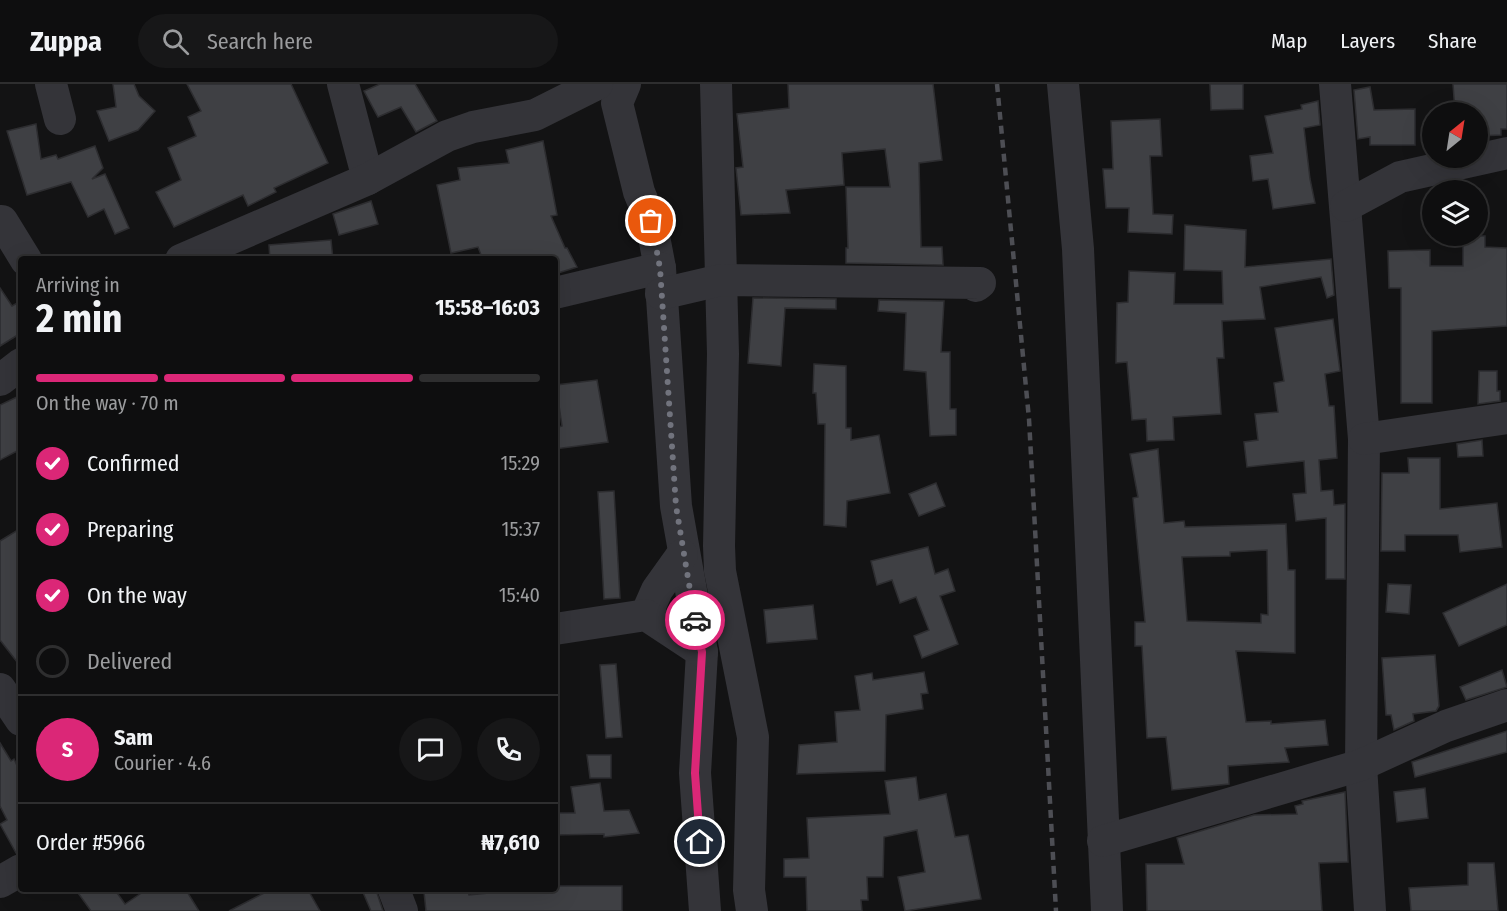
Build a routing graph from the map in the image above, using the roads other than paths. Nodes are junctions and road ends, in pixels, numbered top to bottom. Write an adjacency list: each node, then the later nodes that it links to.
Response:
1 (51, 84): 7 (street)
2 (343, 84): 9 (street)
3 (716, 84): 14 (street)
4 (1063, 84): 31 (street)
5 (1335, 84): 10 (street)
6 (613, 90): 9 (street); 15 (street)
7 (60, 119)
8 (1507, 153): 10 (street)
9 (368, 179): 13 (street)
10 (1346, 206): 21 (street)
11 (2, 221): 12 (street)
12 (24, 256)
13 (190, 256)
14 (721, 279): 15 (street); 16 (street); 23 (street)
15 (661, 281): 17 (street); 22 (street)
16 (976, 286)
17 (558, 293)
18 (18, 366): 19 (street)
19 (0, 380)
20 (1507, 418): 21 (street)
21 (1364, 439): 30 (street)
22 (685, 569): 23 (street); 24 (street); 26 (street)
23 (720, 571): 37 (street)
24 (652, 602): 25 (street); 26 (street)
25 (558, 628)
26 (702, 652): 36 (street)
27 (0, 689): 29 (street)
28 (1507, 705): 30 (street)
29 (18, 716)
30 (1361, 765): 31 (street); 39 (street)
31 (1102, 841): 38 (street)
32 (18, 872): 33 (street)
33 (0, 882)
34 (395, 892): 35 (street)
35 (402, 911)
36 (705, 911)
37 (752, 911)
38 (1107, 911)
39 (1370, 911)

